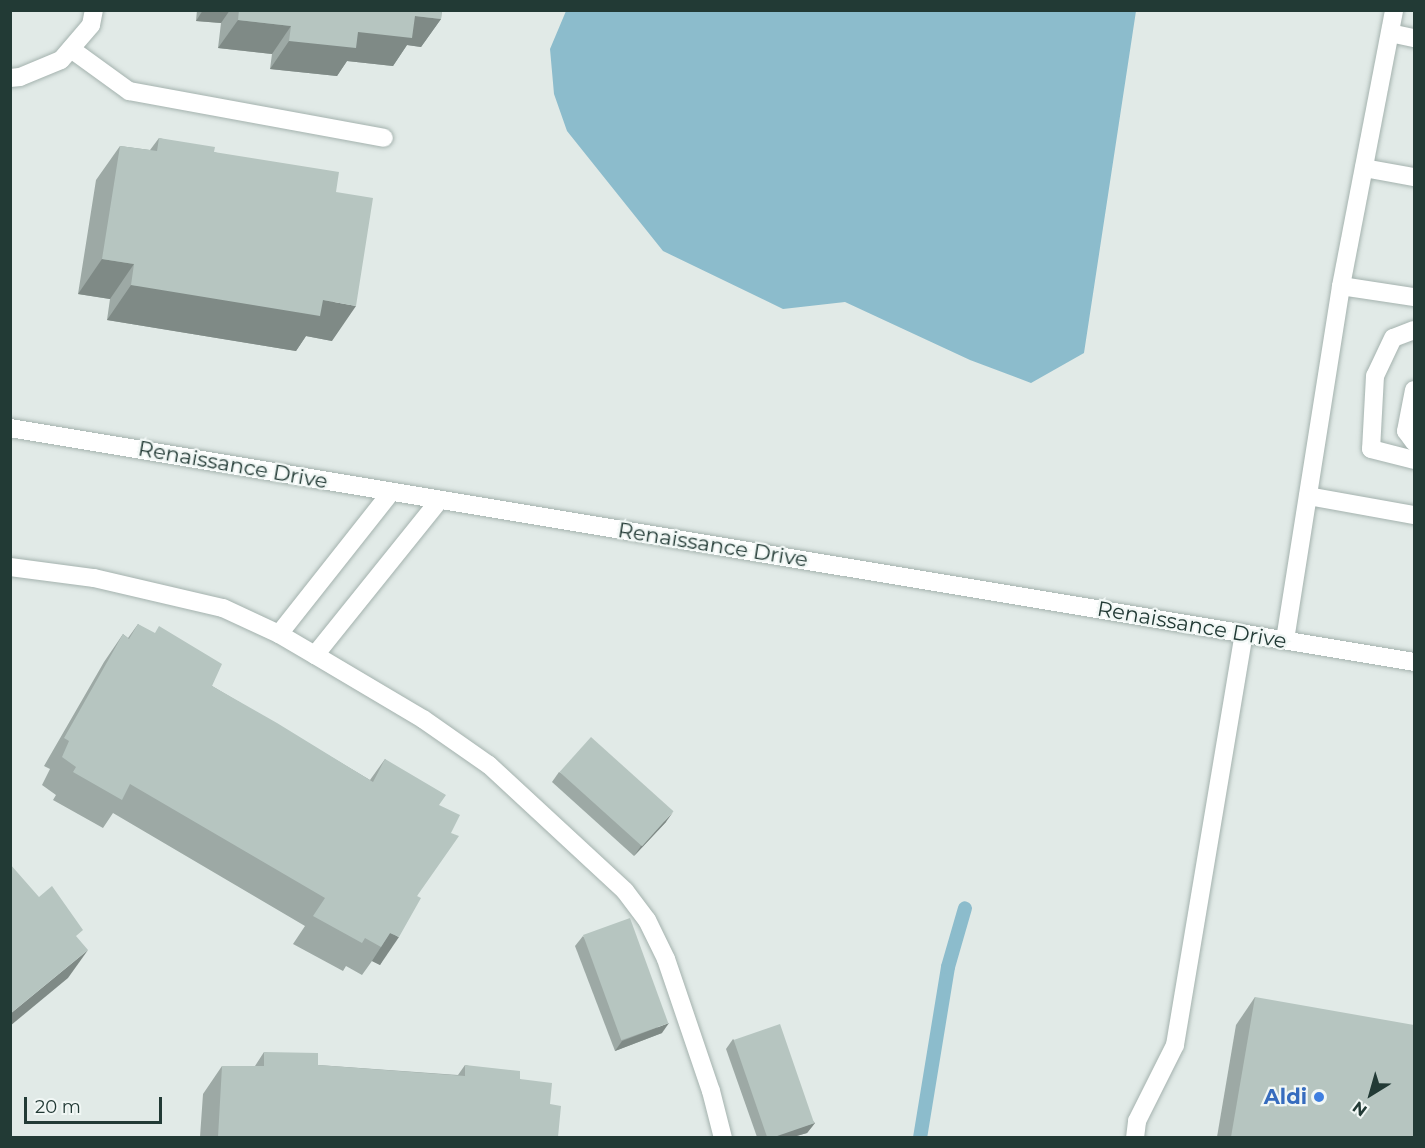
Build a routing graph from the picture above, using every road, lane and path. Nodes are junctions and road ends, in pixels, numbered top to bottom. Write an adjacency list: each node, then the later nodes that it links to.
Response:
1 (94, 10): 5 (street)
2 (1394, 10): 3 (street)
3 (1390, 33): 4 (street); 8 (street)
4 (1414, 38)
5 (70, 49): 6 (street); 7 (street)
6 (10, 78)
7 (384, 138)
8 (1364, 168): 9 (street); 10 (street)
9 (1414, 177)
10 (1341, 286): 11 (street); 18 (street)
11 (1414, 297)
12 (1414, 330): 16 (street)
13 (1414, 390): 15 (street)
14 (10, 428): 17 (street, Renaissance Drive)
15 (1414, 442)
16 (1414, 460)
17 (391, 492): 19 (street, Renaissance Drive); 22 (street)
18 (1308, 496): 20 (street); 24 (street)
19 (439, 501): 23 (street, Renaissance Drive); 25 (street)
20 (1414, 515)
21 (10, 567): 22 (street)
22 (279, 634): 25 (street)
23 (1244, 634): 24 (street, Renaissance Drive); 28 (street)
24 (1285, 640): 26 (street, Renaissance Drive)
25 (315, 655): 27 (street)
26 (1414, 662)
27 (723, 1137)
28 (1135, 1137)

